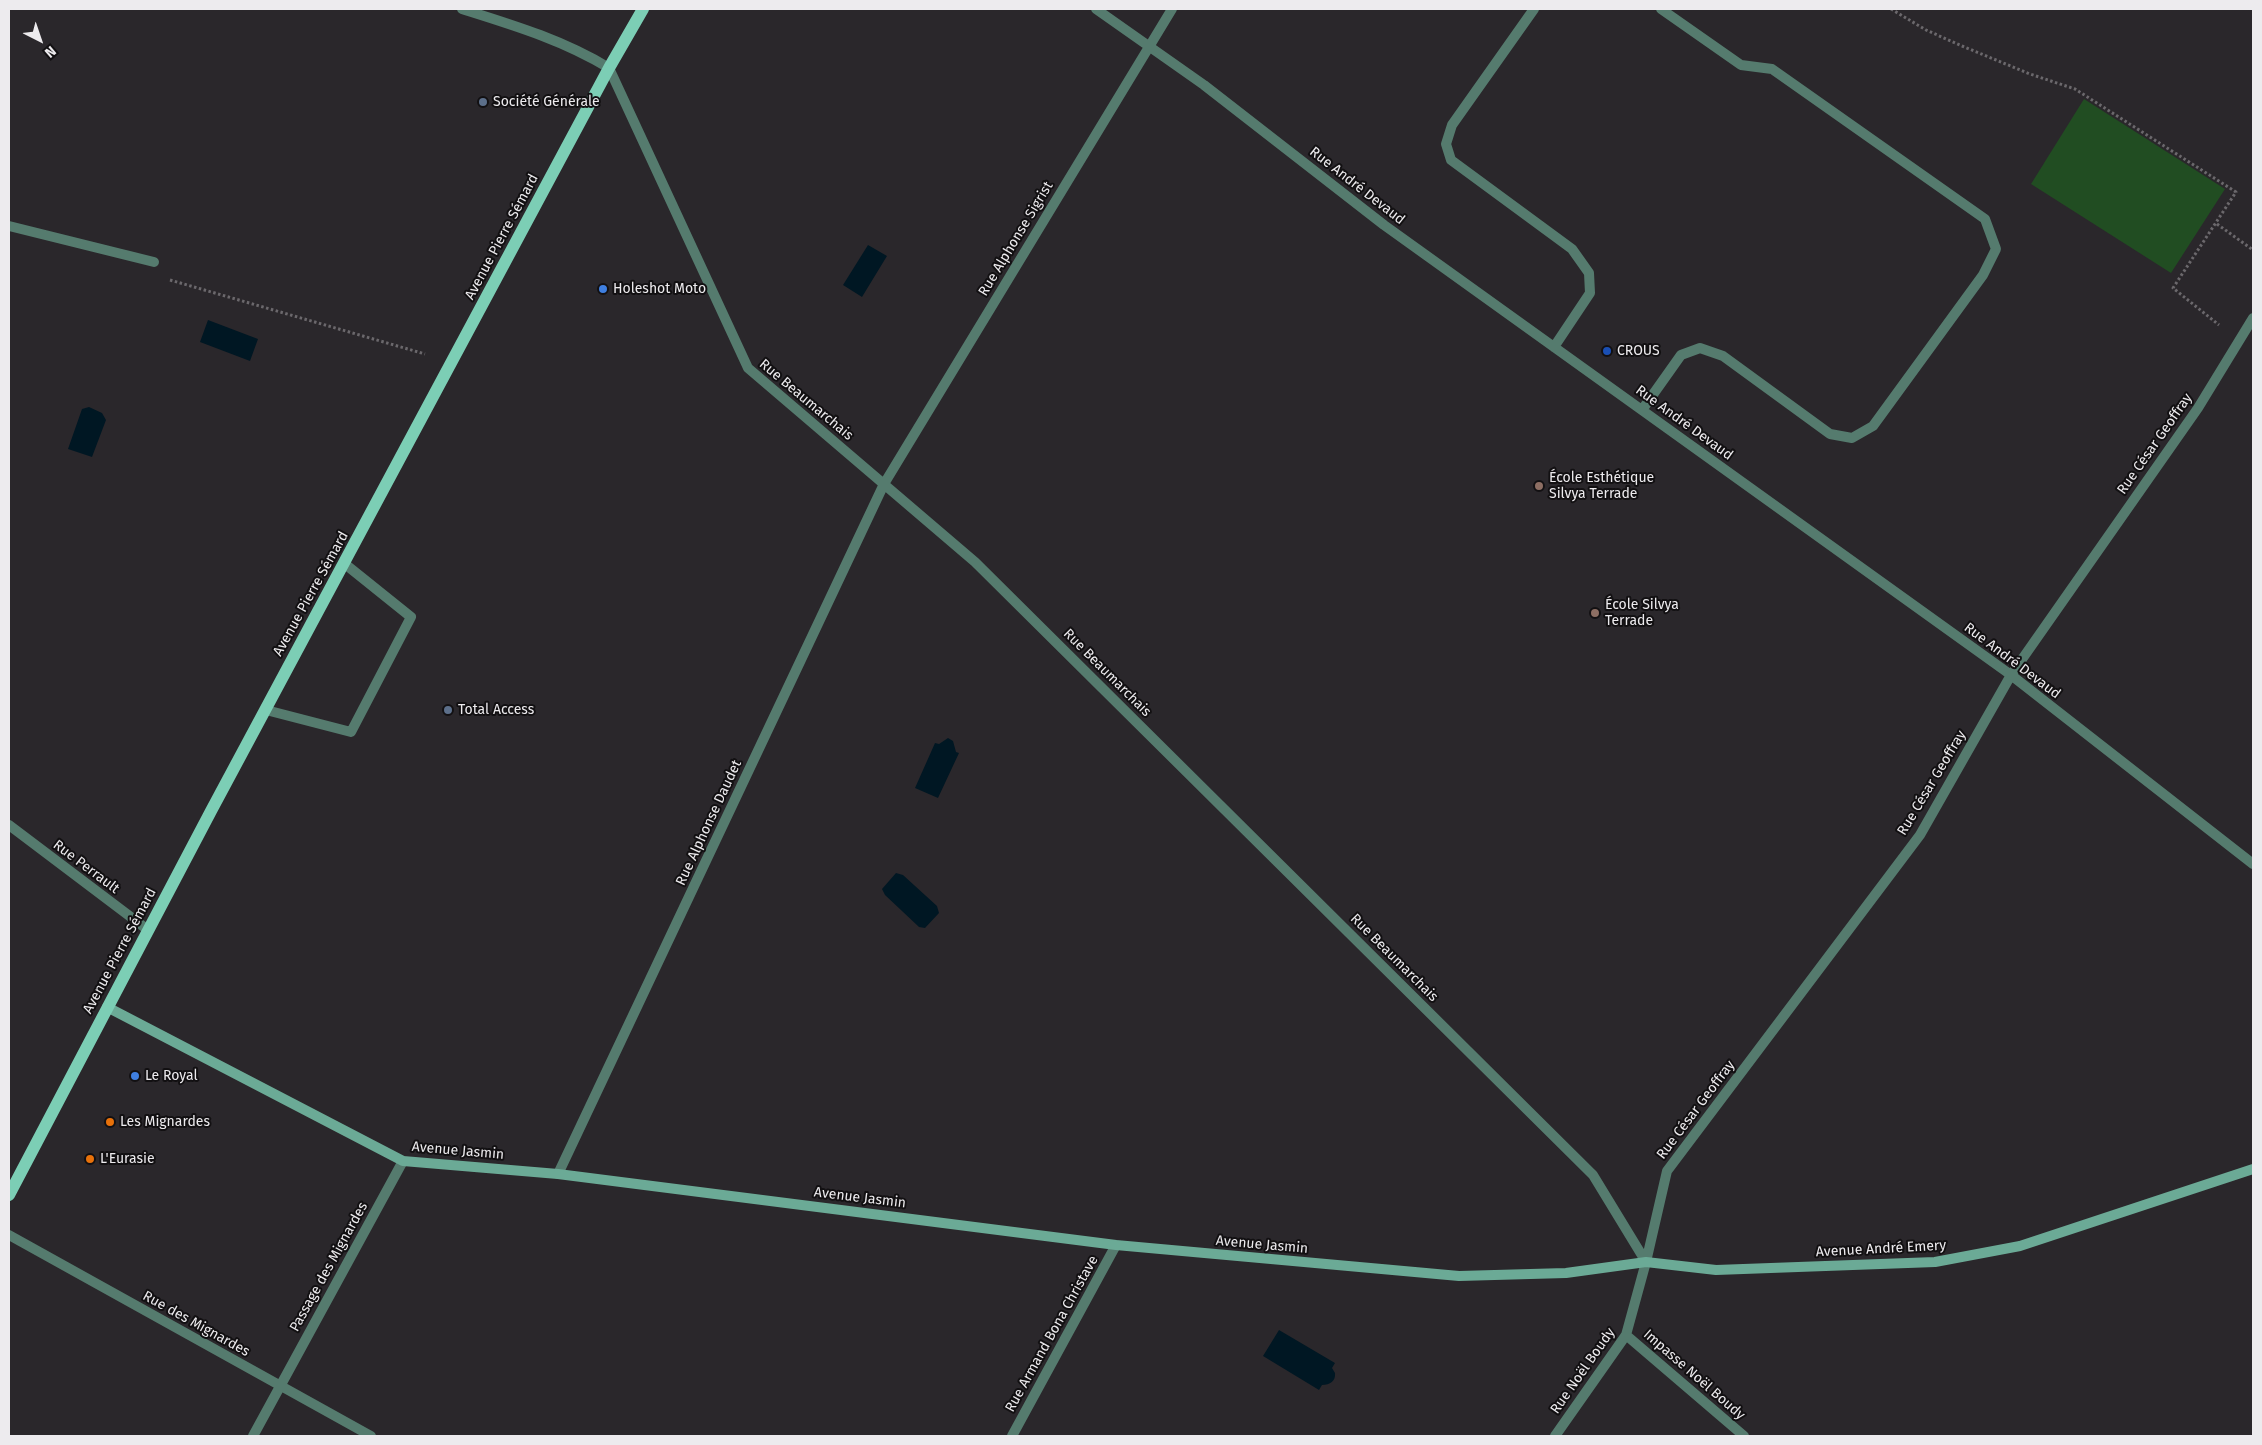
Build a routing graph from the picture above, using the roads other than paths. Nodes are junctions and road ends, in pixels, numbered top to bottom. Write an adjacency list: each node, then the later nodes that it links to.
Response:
1 (462, 9): 8 (street)
2 (643, 9): 8 (main road, Avenue Pierre Sémard)
3 (1096, 9): 7 (street, Rue André Devaud)
4 (1172, 9): 7 (street, Rue Alphonse Sigrist)
5 (1534, 9): 12 (street)
6 (1661, 9): 13 (street)
7 (1149, 46): 12 (street, Rue André Devaud); 14 (street, Rue Alphonse Sigrist)
8 (609, 68): 14 (street, Rue Beaumarchais); 15 (main road, Avenue Pierre Sémard)
9 (9, 226): 10 (street)
10 (154, 262)
11 (2253, 318): 16 (street, Rue César Geoffray)
12 (1554, 347): 13 (street, Rue André Devaud)
13 (1642, 410): 16 (street, Rue André Devaud)
14 (884, 484): 24 (street, Rue Alphonse Daudet); 28 (street, Rue Beaumarchais)
15 (345, 564): 17 (main road, Avenue Pierre Sémard); 17 (street)
16 (2011, 675): 19 (street, Rue André Devaud); 28 (street, Rue César Geoffray)
17 (266, 710): 20 (main road, Avenue Pierre Sémard)
18 (9, 826): 20 (street, Rue Perrault)
19 (2253, 864)
20 (148, 930): 21 (main road, Avenue Pierre Sémard)
21 (108, 1007): 22 (street, Avenue Jasmin); 25 (main road, Avenue Pierre Sémard)
22 (403, 1160): 24 (street, Avenue Jasmin); 30 (street, Passage des Mignardes)
23 (2253, 1169): 28 (street, Avenue André Emery)
24 (558, 1174): 27 (street, Avenue Jasmin)
25 (9, 1195)
26 (9, 1235): 30 (street, Rue des Mignardes)
27 (1116, 1245): 28 (street, Avenue Jasmin); 33 (street, Rue Armand Bona Christave)
28 (1646, 1262): 29 (street, Rue Noël Boudy)
29 (1626, 1336): 34 (street, Rue Noël Boudy); 35 (street, Impasse Noël Boudy)
30 (279, 1386): 31 (street, Passage des Mignardes); 32 (street, Rue des Mignardes)
31 (253, 1436)
32 (371, 1436)
33 (1012, 1436)
34 (1555, 1436)
35 (1744, 1436)

